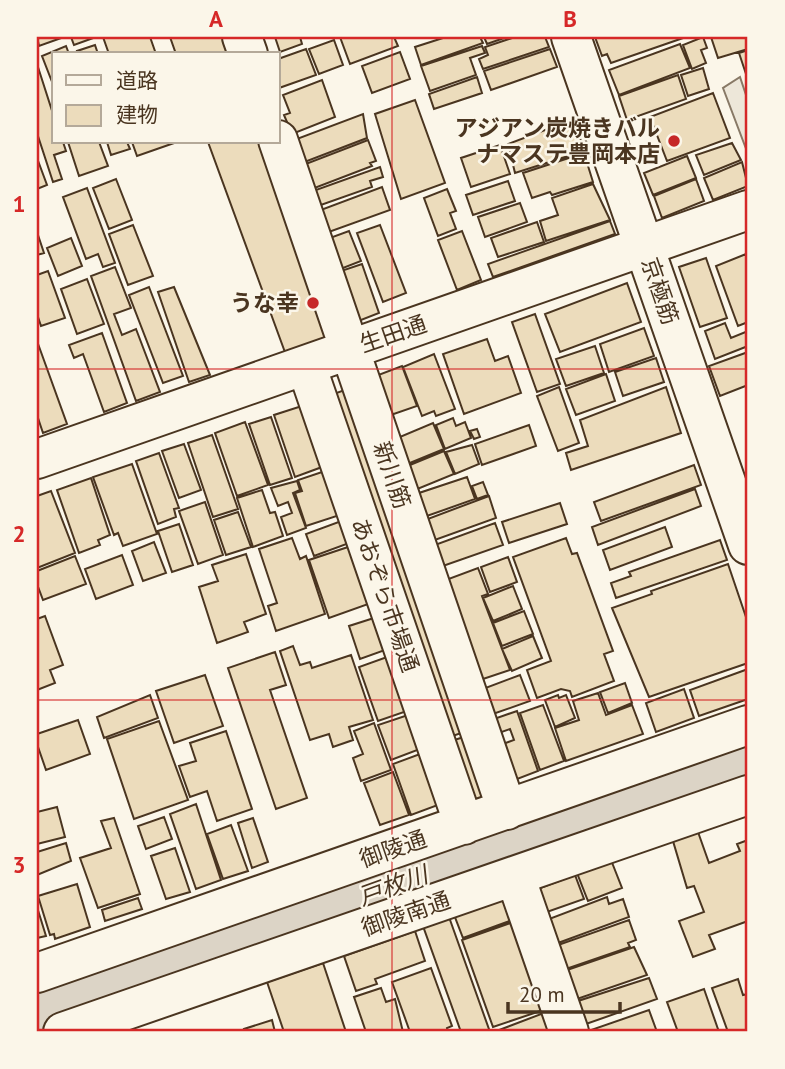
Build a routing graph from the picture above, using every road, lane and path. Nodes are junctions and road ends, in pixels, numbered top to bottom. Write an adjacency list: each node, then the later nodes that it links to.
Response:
1 (571, 37): 4 (street, 京極筋)
2 (279, 144): 5 (street, 新川筋)
3 (748, 210): 4 (street, 生田通)
4 (645, 246): 5 (street, 生田通); 8 (street, 京極筋)
5 (350, 349): 6 (street, 生田通); 11 (street, 新川筋)
6 (306, 365): 7 (street, 生田通); 12 (street, あおぞら市場通)
7 (37, 458)
8 (748, 545)
9 (748, 725): 11 (street, 御陵通)
10 (748, 795): 13 (street, 御陵南通)
11 (507, 810): 12 (street, 御陵通)
12 (464, 825): 14 (street, 御陵通)
13 (515, 876): 15 (street, 御陵南通); 16 (street)
14 (37, 973)
15 (63, 1032)
16 (569, 1032)

